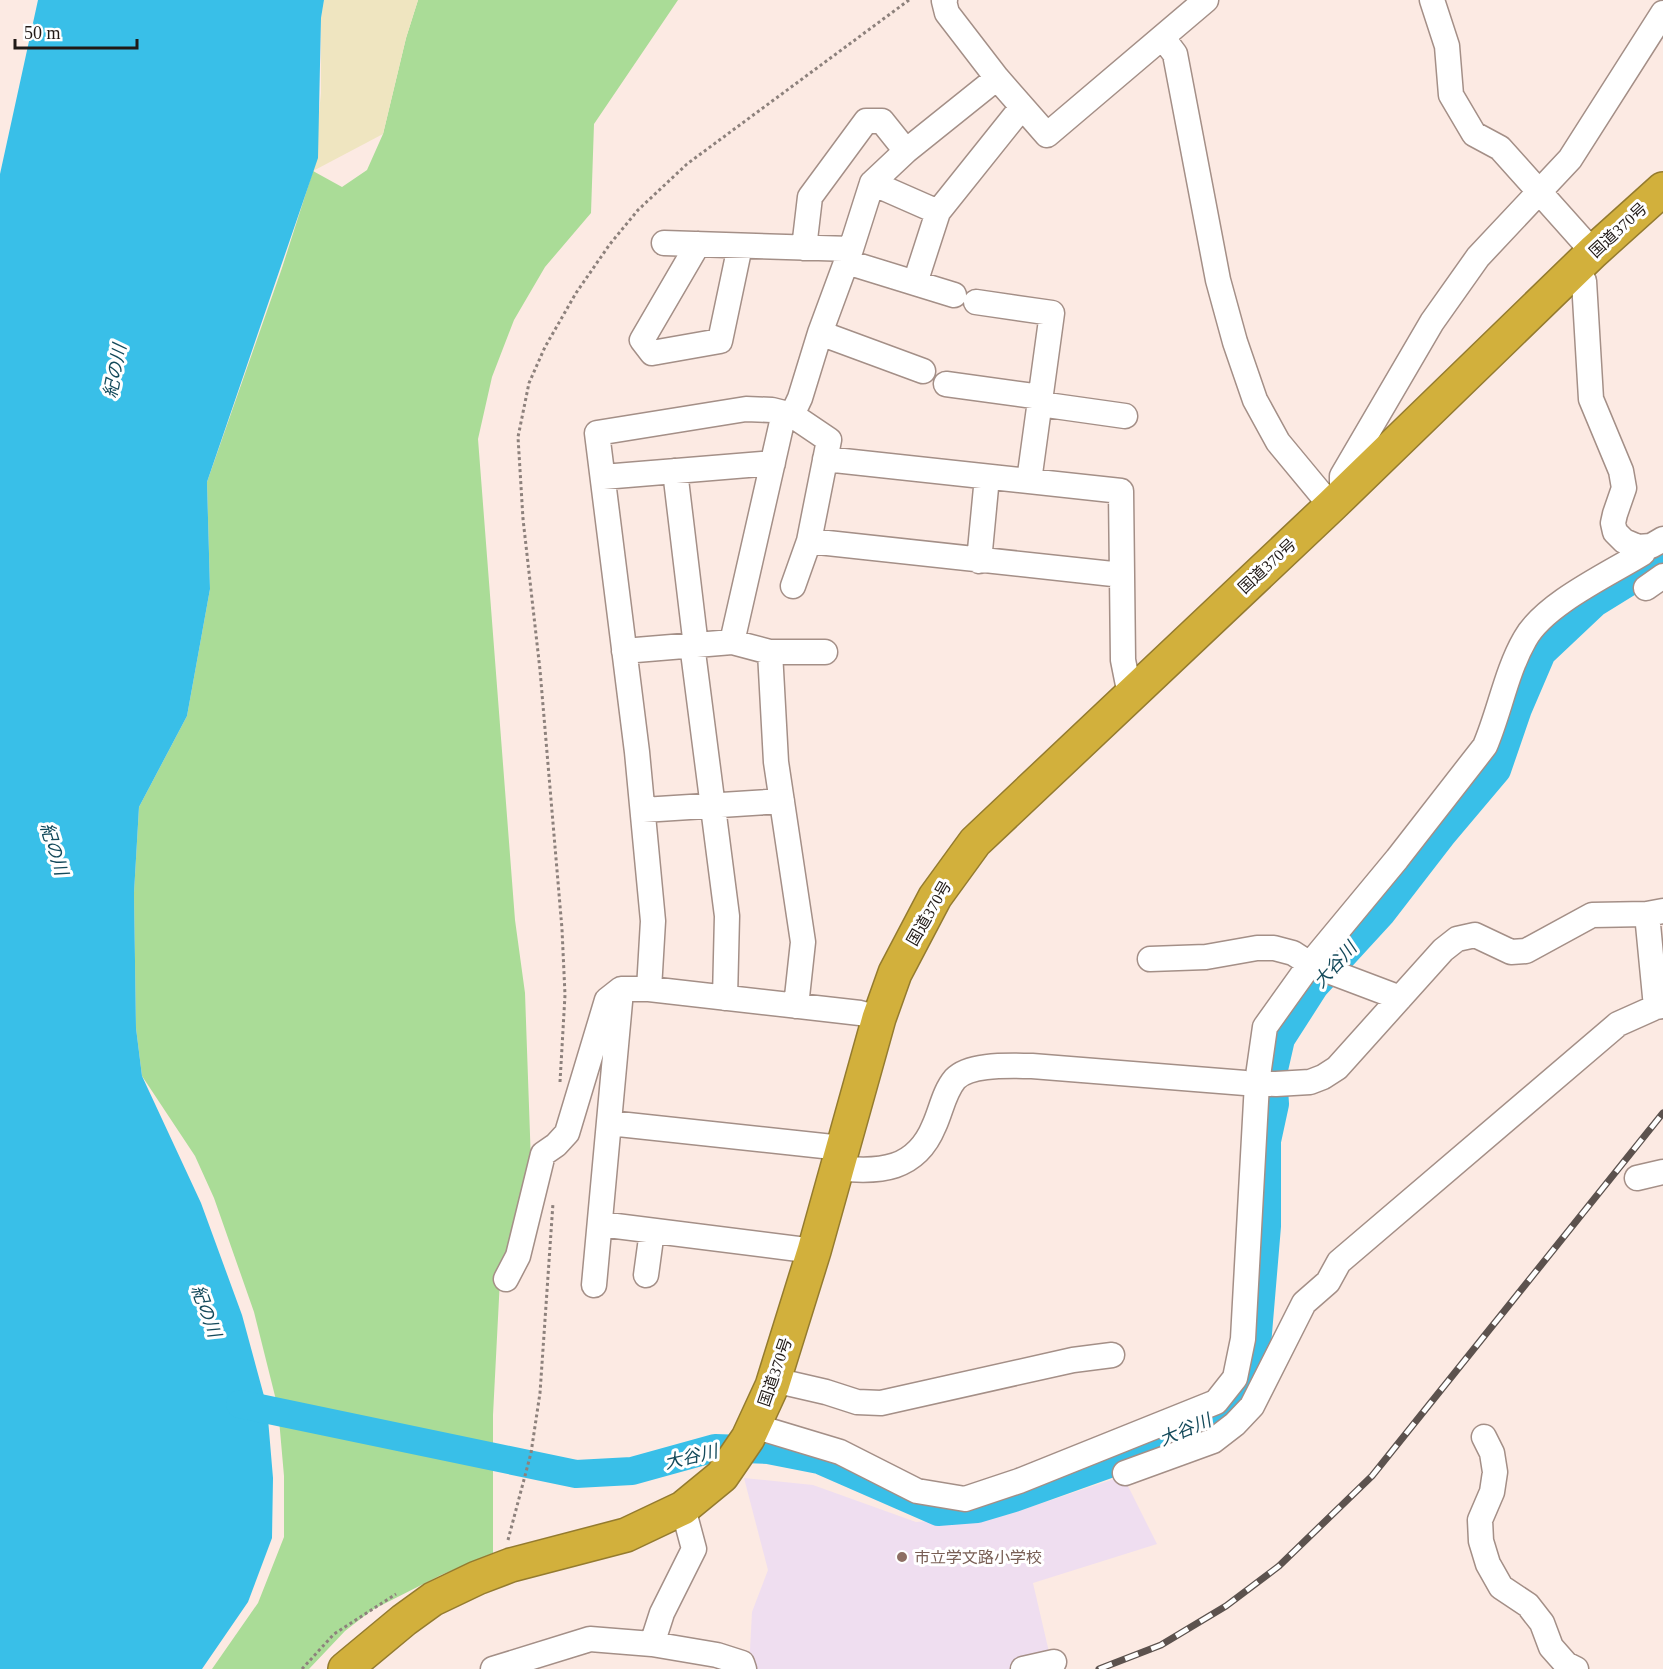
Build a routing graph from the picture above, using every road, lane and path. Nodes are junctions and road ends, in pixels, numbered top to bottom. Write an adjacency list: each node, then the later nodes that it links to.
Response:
1 (909, 0): 59 (path)
2 (945, 0): 7 (street)
3 (1206, 0): 6 (street)
4 (1432, 0): 12 (street)
5 (1663, 13): 12 (street)
6 (1163, 38): 8 (street); 33 (street)
7 (997, 78): 8 (street); 9 (street)
8 (1022, 107): 13 (street)
9 (906, 151): 10 (street); 17 (street)
10 (872, 183): 13 (street); 18 (street)
11 (1663, 189): 19 (highway, 国道370号)
12 (1539, 193): 19 (street); 33 (street)
13 (938, 212): 20 (street)
14 (664, 243): 15 (street)
15 (698, 244): 16 (street); 16 (street)
16 (740, 246): 17 (street)
17 (804, 248): 18 (street)
18 (849, 255): 20 (street); 21 (street)
19 (1584, 261): 33 (highway, 国道370号); 35 (street)
20 (915, 283): 24 (street)
21 (820, 333): 22 (street); 25 (street)
22 (923, 371)
23 (946, 384): 24 (street)
24 (1040, 401): 26 (street); 32 (street)
25 (788, 414): 27 (street); 28 (street); 30 (street)
26 (1125, 416)
27 (825, 459): 31 (street); 34 (street)
28 (773, 463): 29 (street); 39 (street)
29 (675, 471): 30 (street); 40 (street)
30 (603, 477): 41 (street)
31 (987, 477): 32 (street); 36 (street)
32 (1029, 481): 37 (street)
33 (1336, 501): 44 (highway, 国道370号)
34 (809, 541): 36 (street); 38 (street)
35 (1654, 543): 50 (street)
36 (979, 561): 37 (street)
37 (1122, 575): 44 (street)
38 (794, 586)
39 (732, 642): 40 (street); 42 (street)
40 (694, 645): 41 (street); 46 (street)
41 (624, 651): 47 (street)
42 (770, 652): 43 (street); 45 (street)
43 (825, 652)
44 (1130, 694): 57 (highway, 国道370号)
45 (782, 801): 46 (street); 55 (street)
46 (712, 806): 47 (street); 53 (street)
47 (643, 810): 52 (street)
48 (1655, 912): 54 (street); 56 (street)
49 (1150, 958): 50 (street)
50 (1310, 964): 54 (street); 58 (street)
51 (621, 989): 52 (street); 60 (street); 69 (street)
52 (649, 989): 53 (street)
53 (725, 998): 55 (street)
54 (1400, 998): 58 (street)
55 (796, 1006): 57 (street)
56 (1659, 1007): 75 (street)
57 (879, 1018): 61 (highway, 国道370号)
58 (1267, 1083): 61 (street); 73 (street)
59 (560, 1085)
60 (609, 1123): 61 (street); 65 (street)
61 (840, 1158): 67 (highway, 国道370号)
62 (1663, 1172): 63 (street)
63 (1637, 1178)
64 (553, 1202): 77 (path)
65 (600, 1224): 66 (street); 70 (street)
66 (652, 1231): 67 (street); 68 (street)
67 (814, 1251): 72 (highway, 国道370号)
68 (646, 1275)
69 (506, 1279)
70 (594, 1285)
71 (1112, 1355): 72 (street)
72 (774, 1380): 73 (highway, 国道370号)
73 (751, 1432): 76 (highway, 国道370号)
74 (1484, 1437): 84 (street)
75 (1125, 1473)
76 (683, 1508): 77 (highway, 国道370号); 78 (street)
77 (511, 1565): 81 (highway, 国道370号)
78 (652, 1644): 80 (street); 82 (street)
79 (1054, 1662): 83 (street)
80 (749, 1667)
81 (345, 1669)
82 (493, 1669)
83 (1023, 1669)
84 (1576, 1669)

